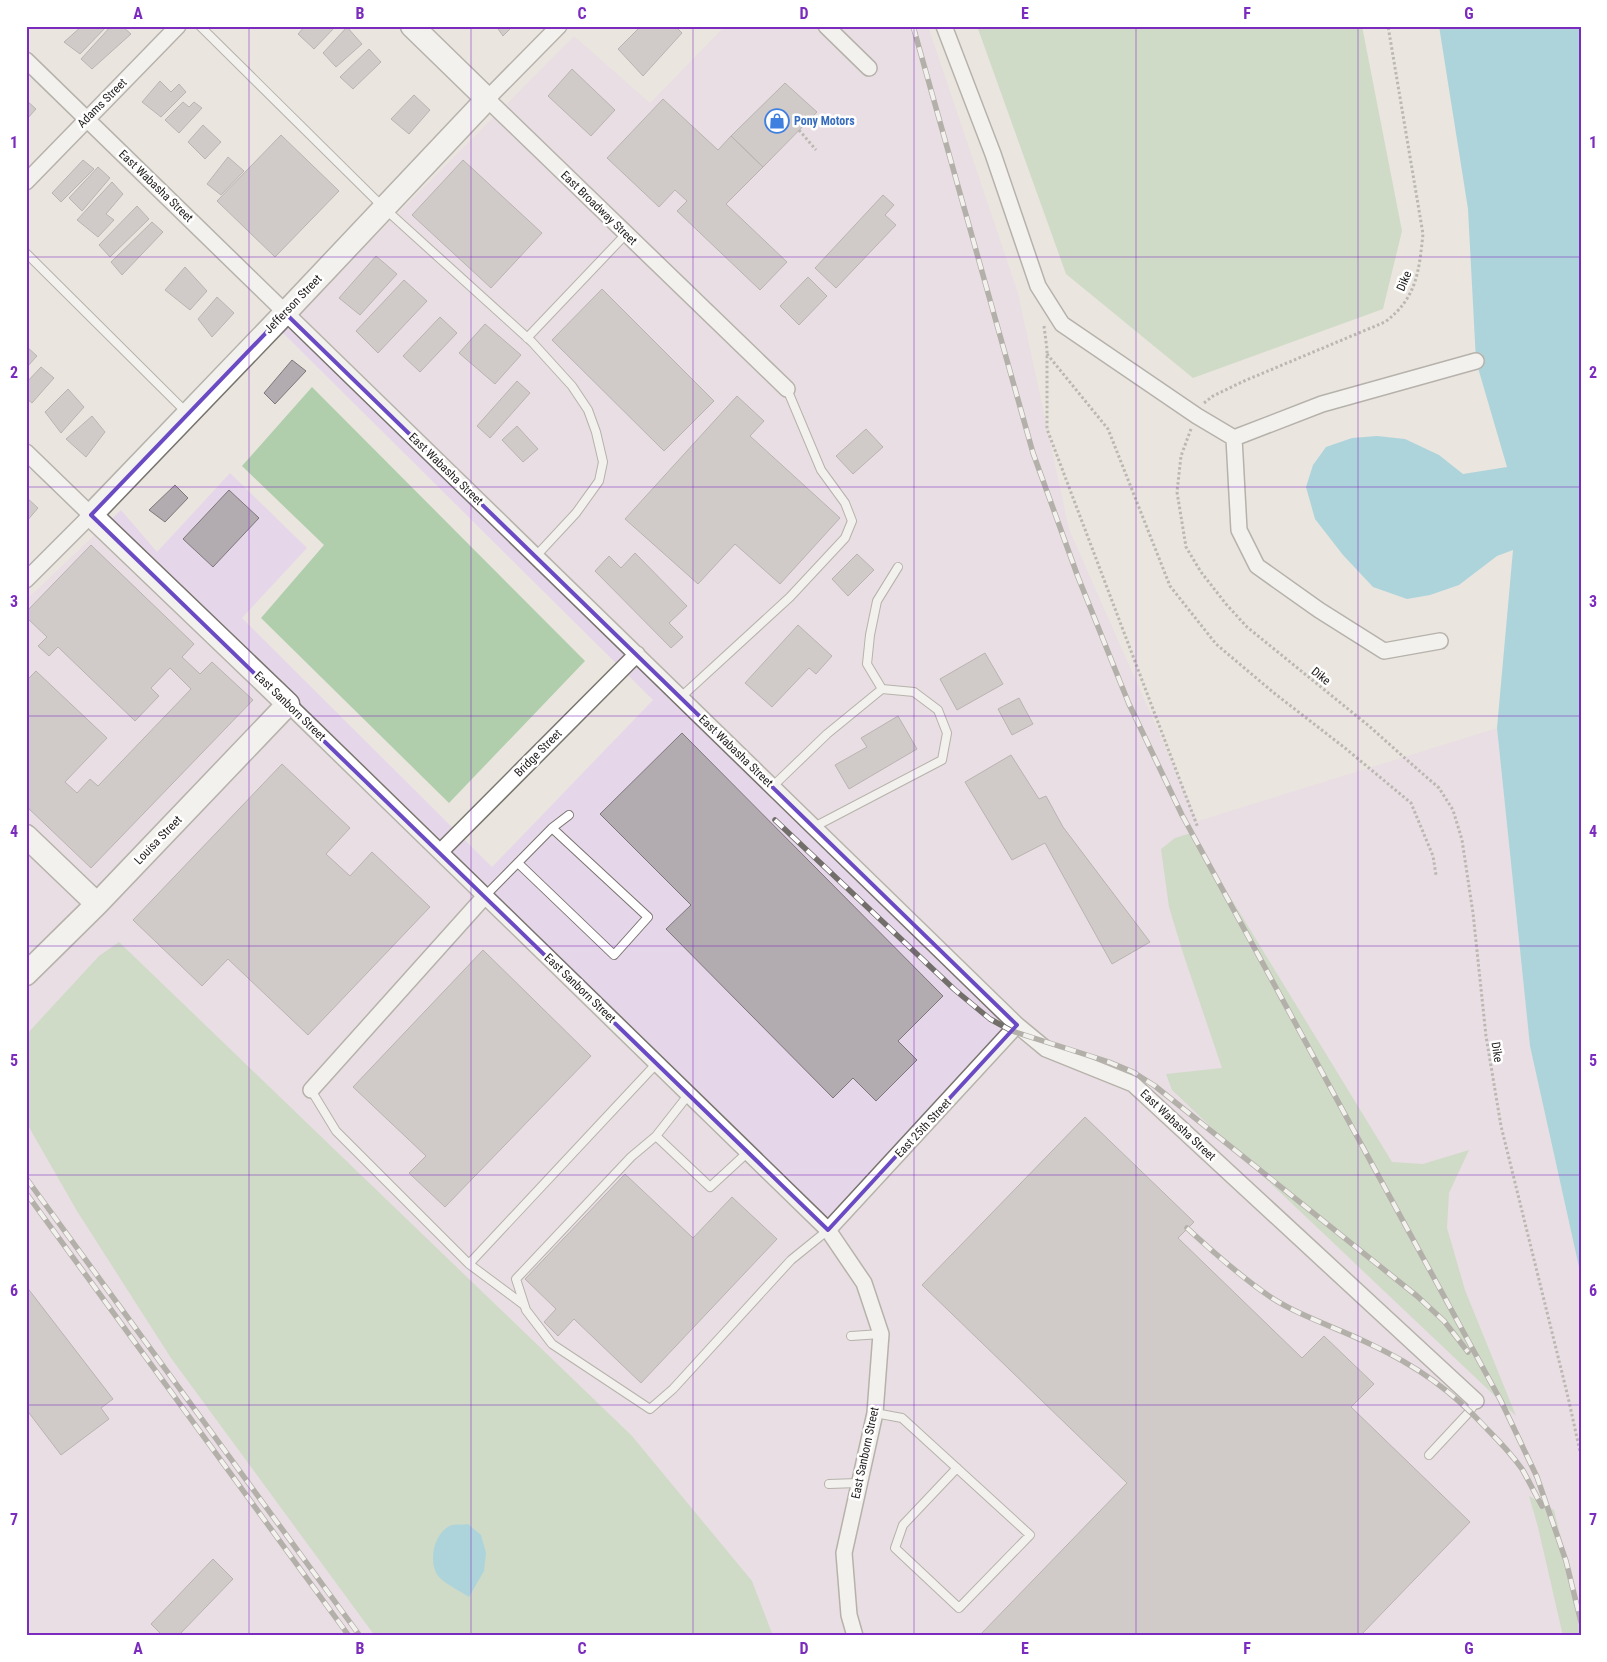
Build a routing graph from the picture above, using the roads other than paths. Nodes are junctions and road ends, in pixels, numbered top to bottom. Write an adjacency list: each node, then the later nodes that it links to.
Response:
1 (178, 26): 10 (street, Adams Street)
2 (200, 26): 12 (lane)
3 (412, 26): 9 (street, East Broadway Street)
4 (559, 26): 9 (street, Jefferson Street)
5 (826, 26): 8 (street)
6 (944, 26): 20 (street)
7 (26, 60): 10 (street, East Wabasha Street)
8 (869, 68)
9 (487, 99): 12 (street, Jefferson Street); 13 (street, East Broadway Street)
10 (87, 118): 11 (street, Adams Street); 15 (street, East Wabasha Street)
11 (26, 182)
12 (384, 208): 15 (street, Jefferson Street); 16 (lane)
13 (626, 234): 16 (lane); 18 (street, East Broadway Street)
14 (26, 253): 19 (lane)
15 (285, 313): 19 (street, Jefferson Street); 23 (street, East Wabasha Street)
16 (527, 338): 23 (lane)
17 (1476, 361): 20 (street)
18 (786, 389): 29 (lane)
19 (188, 414): 22 (street, Jefferson Street)
20 (1234, 438): 26 (street)
21 (26, 452): 22 (street, East Sanborn Street)
22 (90, 515): 25 (street, Jefferson Street); 30 (street, East Sanborn Street)
23 (536, 556): 27 (street, East Wabasha Street)
24 (898, 566): 28 (lane)
25 (26, 580)
26 (1440, 641)
27 (637, 654): 29 (street, East Wabasha Street); 36 (street, Bridge Street)
28 (882, 689): 31 (lane); 33 (lane)
29 (681, 696): 31 (street, East Wabasha Street)
30 (288, 704): 36 (street, East Sanborn Street); 39 (street, Louisa Street)
31 (773, 786): 33 (street, East Wabasha Street)
32 (568, 815): 34 (lane)
33 (814, 827): 41 (street, East Wabasha Street)
34 (552, 828): 37 (lane); 37 (lane)
35 (26, 836): 39 (street)
36 (440, 852): 38 (street, East Sanborn Street)
37 (518, 863): 38 (lane)
38 (485, 896): 42 (street, East Sanborn Street); 43 (street)
39 (97, 904): 40 (street, Louisa Street)
40 (26, 974)
41 (1017, 1025): 47 (street, East 25th Street); 52 (street, East Wabasha Street)
42 (657, 1063): 44 (street, East Sanborn Street); 48 (lane)
43 (311, 1090): 48 (lane)
44 (689, 1094): 45 (lane); 46 (street, East Sanborn Street)
45 (656, 1136): 46 (lane); 49 (lane)
46 (748, 1152): 47 (street, East Sanborn Street)
47 (828, 1230): 49 (lane); 50 (street, East Sanborn Street)
48 (469, 1264): 49 (lane)
49 (524, 1305)
50 (881, 1334): 51 (lane); 53 (street, East Sanborn Street)
51 (852, 1336)
52 (1476, 1400): 54 (lane)
53 (875, 1413): 55 (lane); 56 (street, East Sanborn Street)
54 (1429, 1455)
55 (958, 1468): 55 (lane)
56 (858, 1483): 57 (lane); 58 (street, East Sanborn Street)
57 (829, 1484)
58 (855, 1636)

